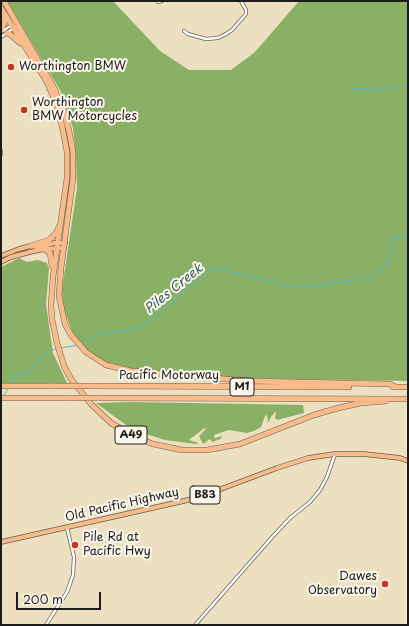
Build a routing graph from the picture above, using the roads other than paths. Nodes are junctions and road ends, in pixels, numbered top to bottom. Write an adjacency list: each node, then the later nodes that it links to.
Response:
1 (4, 1): 7 (highway, A49)
2 (162, 1): 4 (street)
3 (241, 1): 8 (street)
4 (158, 2)
5 (1, 8): 7 (highway, A49)
6 (1, 14): 9 (highway)
7 (15, 25): 9 (street); 9 (street); 11 (highway, A49); 17 (highway, A49)
8 (184, 31)
9 (3, 32): 10 (street); 11 (highway)
10 (1, 37)
11 (35, 63): 14 (highway, A49)
12 (1, 151): 13 (street)
13 (1, 154)
14 (61, 221): 15 (highway, A49); 16 (highway)
15 (58, 245): 16 (main road); 17 (main road); 18 (main road); 21 (highway, A49)
16 (30, 246): 19 (main road)
17 (64, 246): 23 (highway, A49)
18 (44, 249): 20 (main road); 21 (highway)
19 (1, 256)
20 (1, 262)
21 (53, 277): 26 (highway, A49)
22 (1, 386): 23 (highway, Pacific Motorway / M1, bridge)
23 (396, 387): 24 (highway, Pacific Motorway / M1)
24 (408, 387)
25 (1, 398): 26 (highway, Pacific Motorway / M1, bridge)
26 (388, 399): 27 (highway, Pacific Motorway / M1)
27 (408, 399)
28 (335, 454): 29 (main road, Old Pacific Highway / B83); 30 (main road, Old Pacific Highway / B83); 33 (street)
29 (408, 461)
30 (67, 527): 31 (main road, Old Pacific Highway / B83); 32 (street)
31 (1, 542)
32 (46, 625)
33 (195, 625)

